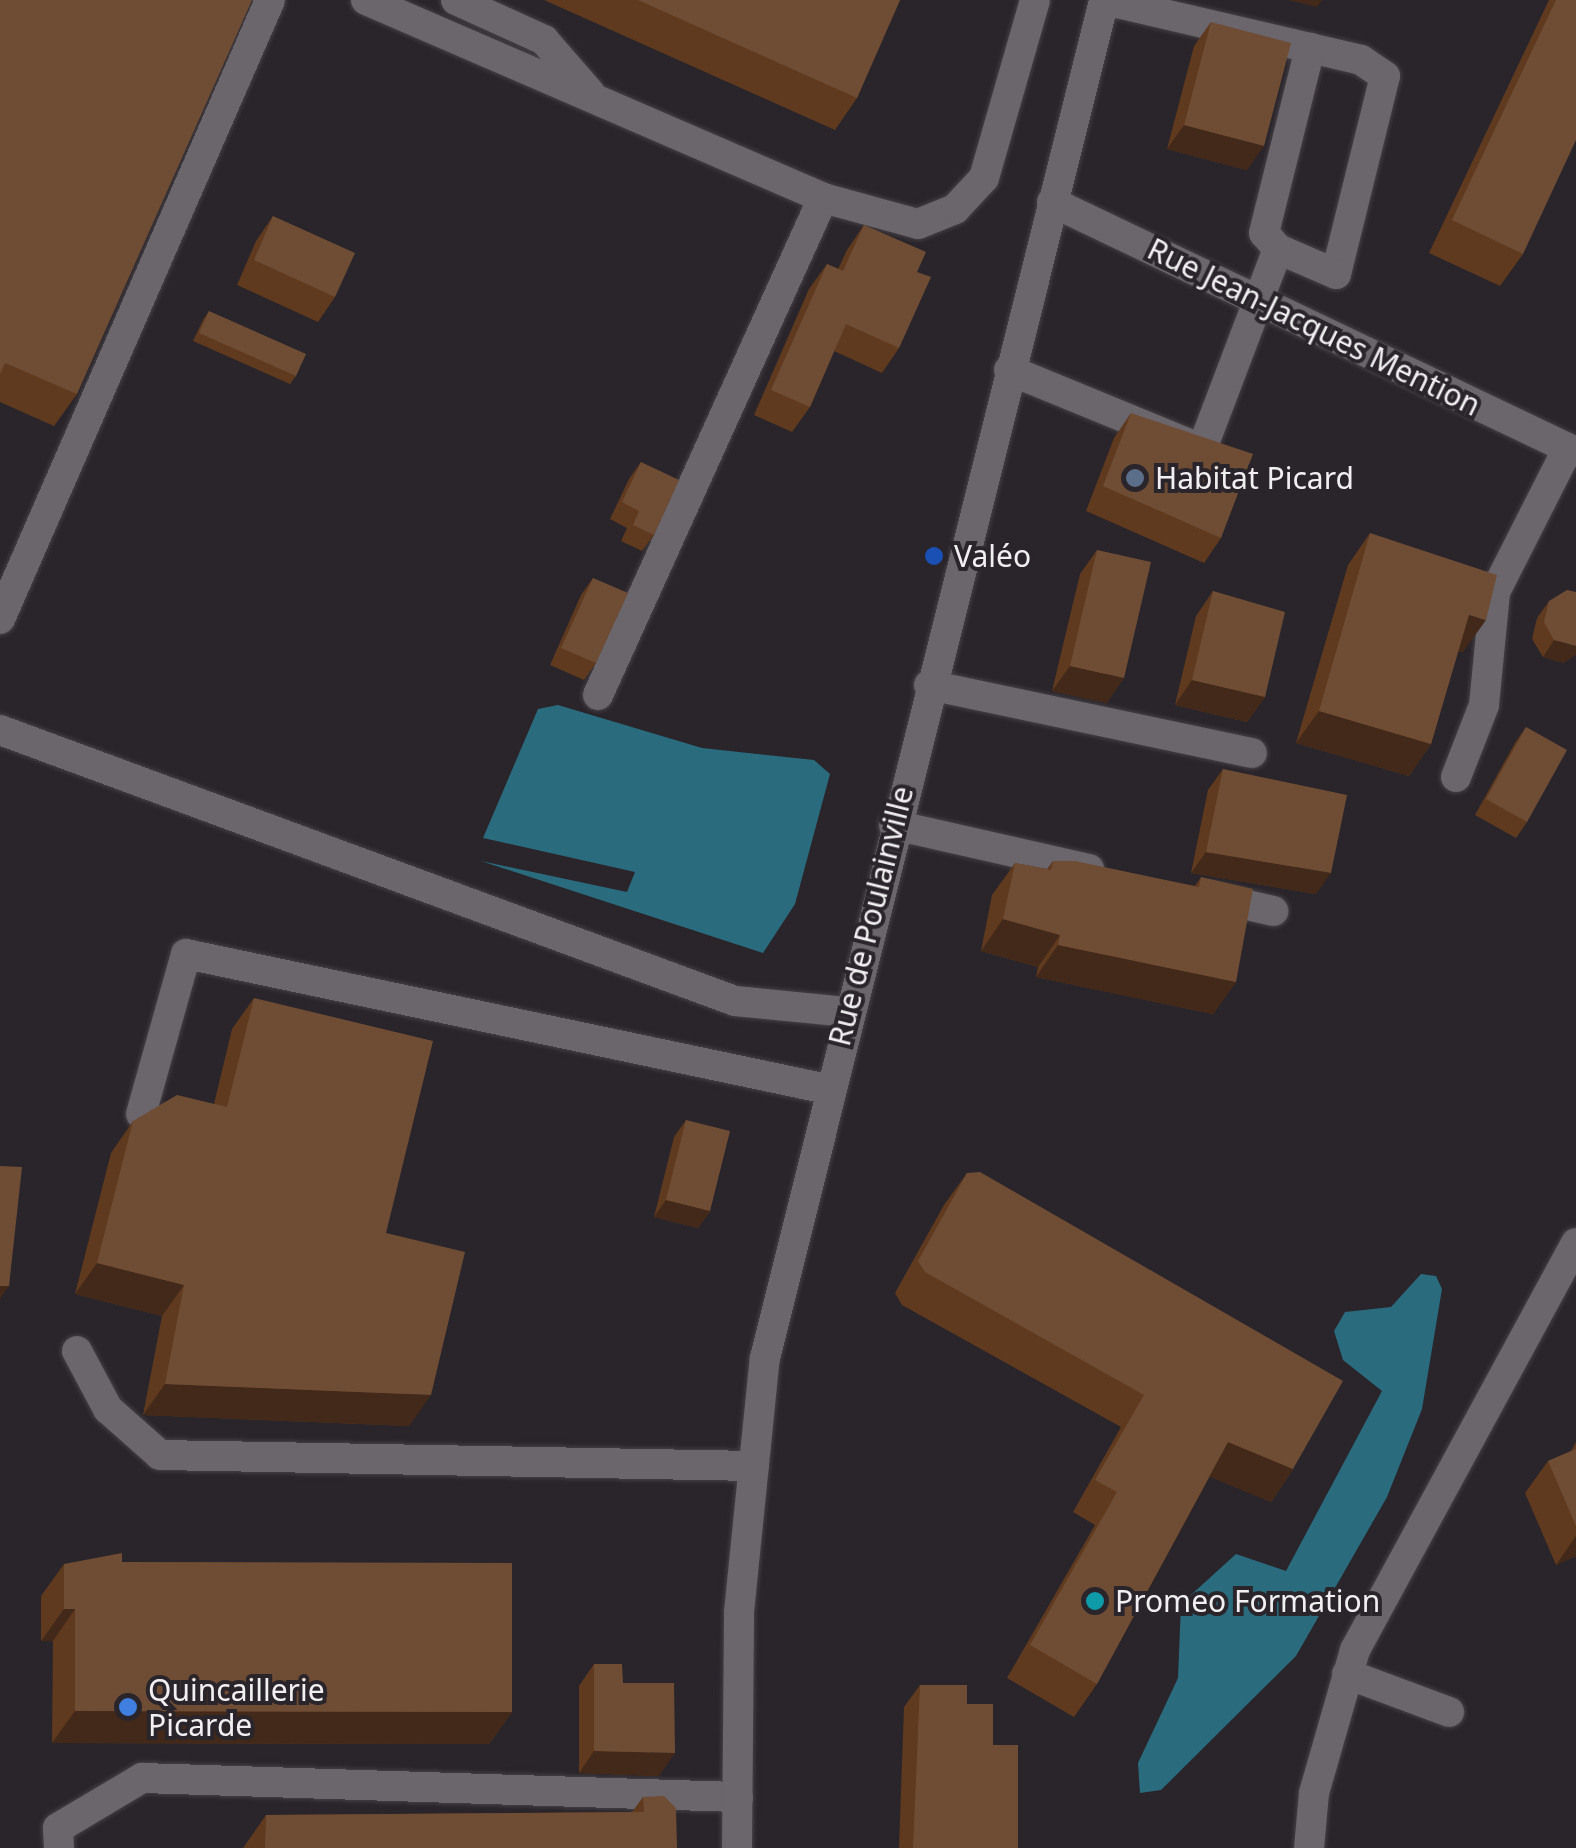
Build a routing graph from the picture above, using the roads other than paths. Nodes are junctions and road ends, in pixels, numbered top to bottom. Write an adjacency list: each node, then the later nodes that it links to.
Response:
1 (270, 0): 16 (street)
2 (366, 0): 7 (street)
3 (456, 0): 7 (street)
4 (1035, 0): 8 (street)
5 (1104, 0): 6 (street); 9 (street, Rue de Poulainville)
6 (1310, 48): 10 (street); 10 (street)
7 (595, 100): 8 (street)
8 (823, 198): 18 (street)
9 (1052, 202): 11 (street, Rue Jean-Jacques Mention); 12 (street, Rue de Poulainville)
10 (1278, 249): 11 (street)
11 (1259, 301): 12 (street); 13 (street, Rue Jean-Jacques Mention)
12 (1009, 370): 17 (street, Rue de Poulainville)
13 (1572, 450): 15 (street)
14 (1461, 578): 15 (street)
15 (1495, 592): 21 (street)
16 (0, 619)
17 (929, 684): 20 (street); 22 (street, Rue de Poulainville)
18 (598, 694)
19 (0, 730): 26 (street)
20 (1252, 753)
21 (1456, 777)
22 (894, 825): 23 (street); 26 (street, Rue de Poulainville)
23 (1122, 876)
24 (1178, 889): 25 (street)
25 (1273, 911)
26 (848, 1012): 27 (street, Rue de Poulainville)
27 (827, 1089): 28 (street); 31 (street, Rue de Poulainville)
28 (141, 1114)
29 (1571, 1263): 32 (street)
30 (77, 1351): 31 (street)
31 (754, 1466): 34 (street, Rue de Poulainville)
32 (1347, 1674): 33 (street); 37 (street)
33 (1449, 1712)
34 (738, 1796): 35 (street); 36 (street, Rue de Poulainville)
35 (59, 1848)
36 (737, 1848)
37 (1310, 1848)

